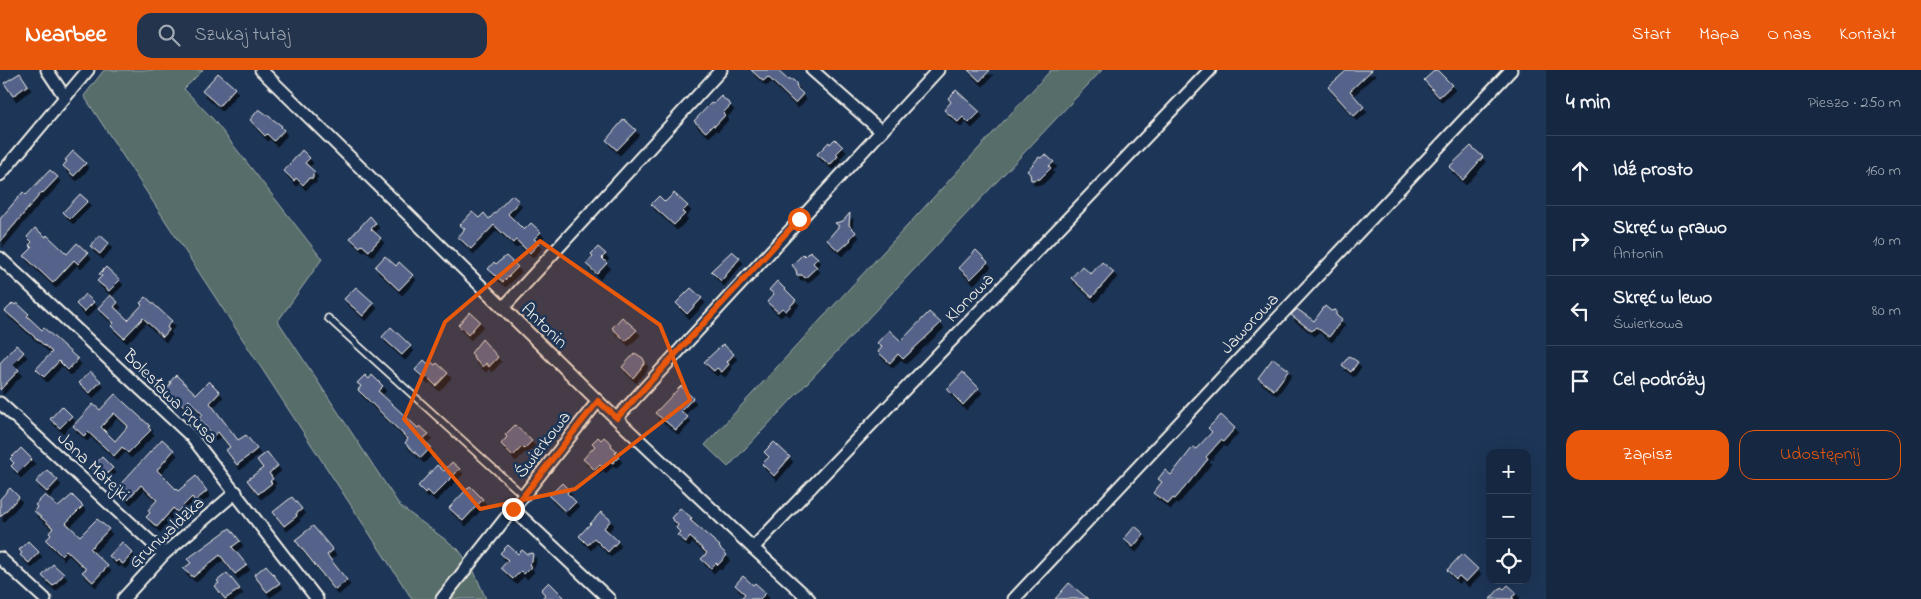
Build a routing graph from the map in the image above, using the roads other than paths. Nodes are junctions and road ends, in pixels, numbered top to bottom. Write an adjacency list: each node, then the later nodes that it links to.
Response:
1 (47, 70): 9 (street)
2 (88, 70): 9 (street)
3 (261, 70): 13 (street, Antonin)
4 (720, 70): 13 (street)
5 (812, 70): 10 (street)
6 (938, 70): 10 (street)
7 (1210, 70): 21 (street, Klonowa)
8 (1510, 70): 30 (street, Jaworowa)
9 (65, 97): 11 (street)
10 (880, 131): 17 (street)
11 (0, 174)
12 (0, 258): 18 (street, Bolesława Prusa)
13 (503, 308): 15 (street, Antonin)
14 (328, 318): 19 (lane)
15 (598, 401): 17 (street, Antonin); 19 (street, Świerkowa)
16 (0, 403): 22 (street, Jana Matejki)
17 (617, 418): 21 (street, Antonin)
18 (236, 492): 22 (street, Grunwaldzka); 26 (street, Bolesława Prusa)
19 (524, 496): 20 (street, Świerkowa)
20 (513, 509): 27 (street, Świerkowa); 28 (street)
21 (753, 548): 29 (street, Antonin)
22 (164, 554): 25 (street, Grunwaldzka)
23 (0, 558): 24 (street)
24 (44, 599)
25 (123, 599)
26 (317, 599)
27 (442, 599)
28 (609, 599)
29 (809, 599)
30 (1014, 599)

